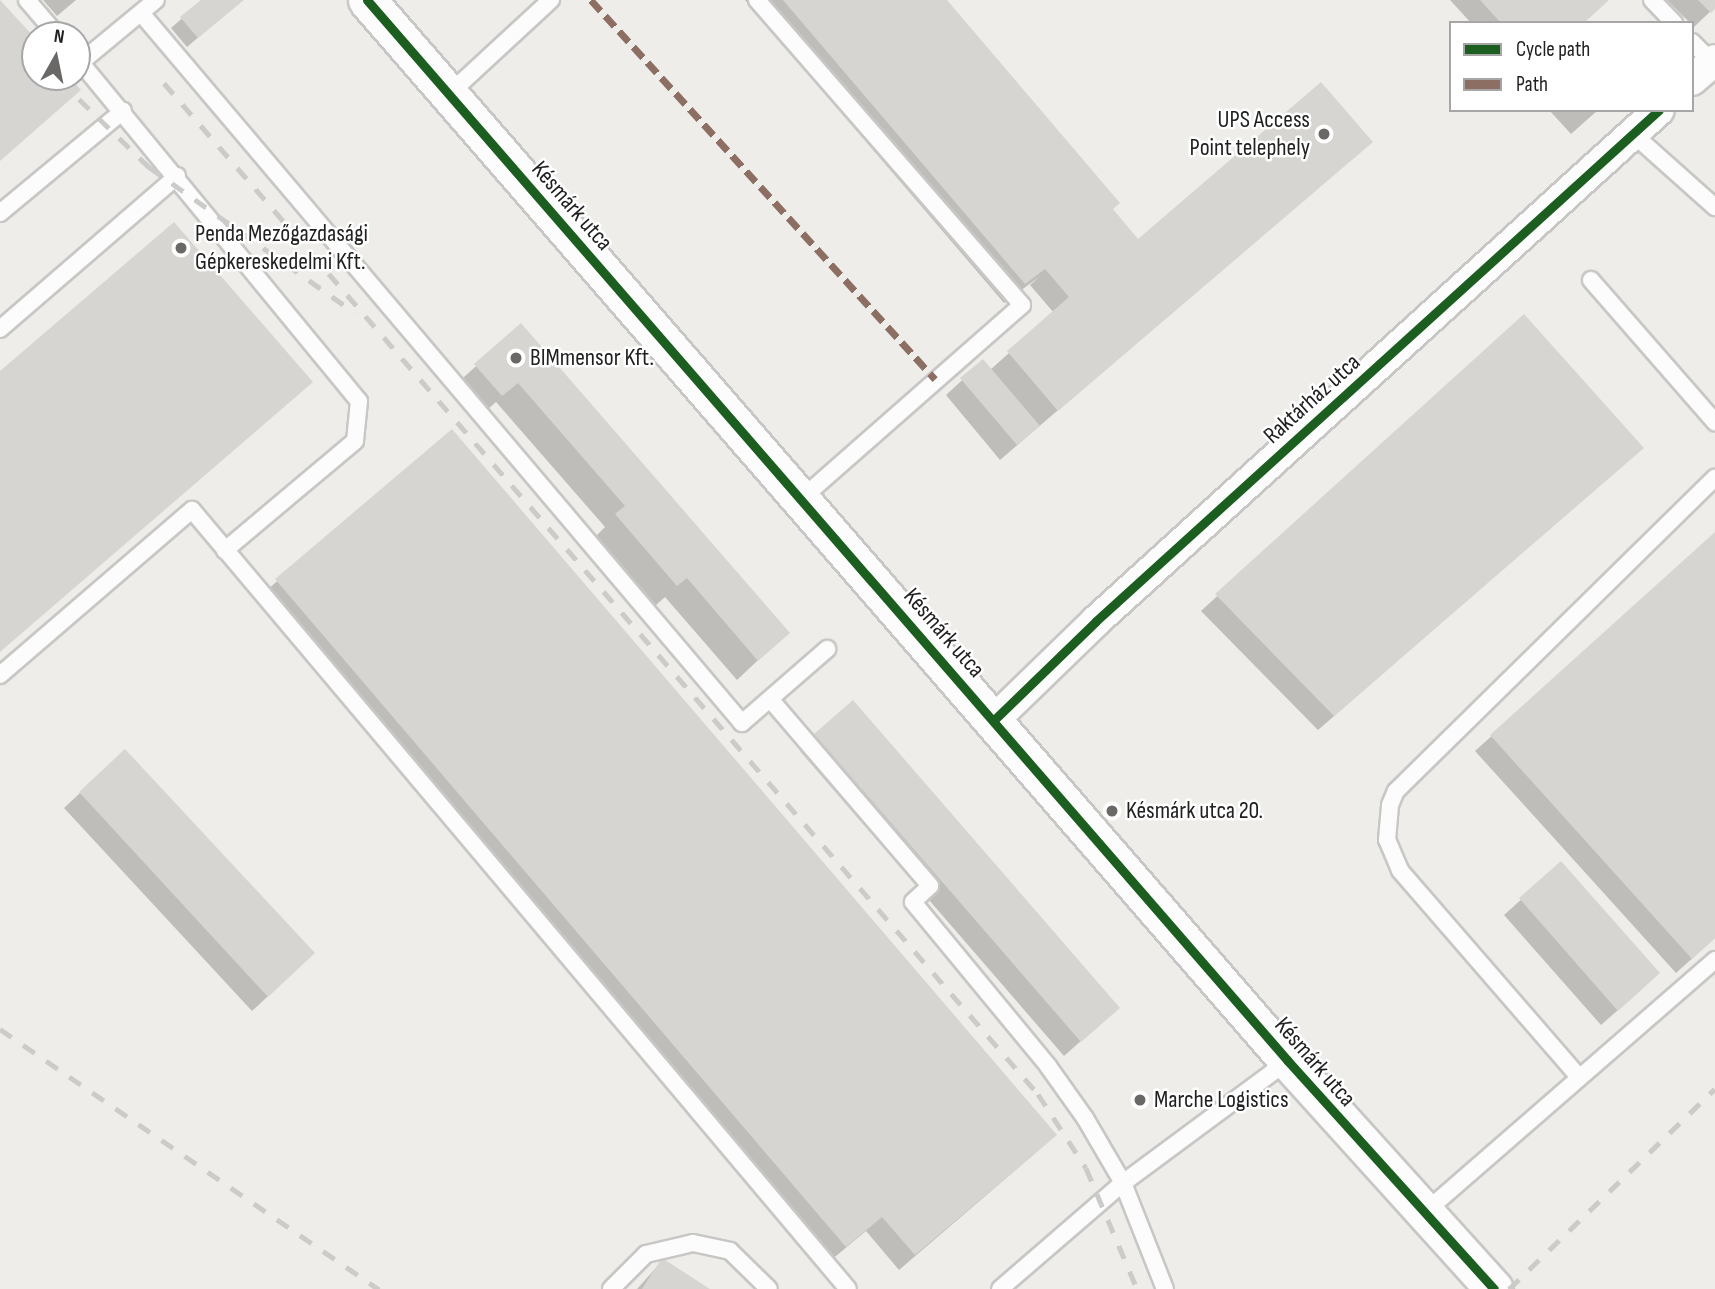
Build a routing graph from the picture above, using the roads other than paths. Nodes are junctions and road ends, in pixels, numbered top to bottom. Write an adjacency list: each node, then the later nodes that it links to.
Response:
1 (27, 0): 8 (lane)
2 (156, 0): 7 (lane)
3 (368, 0): 12 (street, Késmárk utca)
4 (551, 0): 12 (lane)
5 (757, 0): 23 (lane)
6 (1652, 0): 9 (lane)
7 (141, 13): 10 (lane); 27 (lane)
8 (45, 21)
9 (1672, 21)
10 (91, 51)
11 (91, 74): 13 (lane)
12 (449, 94): 23 (street, Késmárk utca)
13 (123, 111): 16 (lane); 18 (lane)
14 (1657, 112): 15 (street, Raktárház utca)
15 (1633, 134): 17 (lane); 28 (street, Raktárház utca)
16 (177, 176): 20 (lane); 24 (lane)
17 (1715, 207)
18 (0, 213)
19 (1591, 280): 21 (lane)
20 (0, 329)
21 (1715, 422)
22 (1715, 478): 31 (lane)
23 (800, 499): 28 (street, Késmárk utca)
24 (225, 550): 26 (lane); 36 (lane)
25 (827, 649): 27 (lane)
26 (0, 675)
27 (770, 699): 32 (lane)
28 (994, 720): 30 (street, Késmárk utca)
29 (1715, 960): 31 (lane)
30 (1288, 1060): 32 (lane); 33 (street, Késmárk utca)
31 (1579, 1077): 33 (lane)
32 (1123, 1183): 37 (lane); 38 (lane)
33 (1423, 1213): 39 (street, Késmárk utca)
34 (611, 1289): 35 (lane)
35 (769, 1289)
36 (848, 1289)
37 (1000, 1289)
38 (1165, 1289)
39 (1494, 1289)

